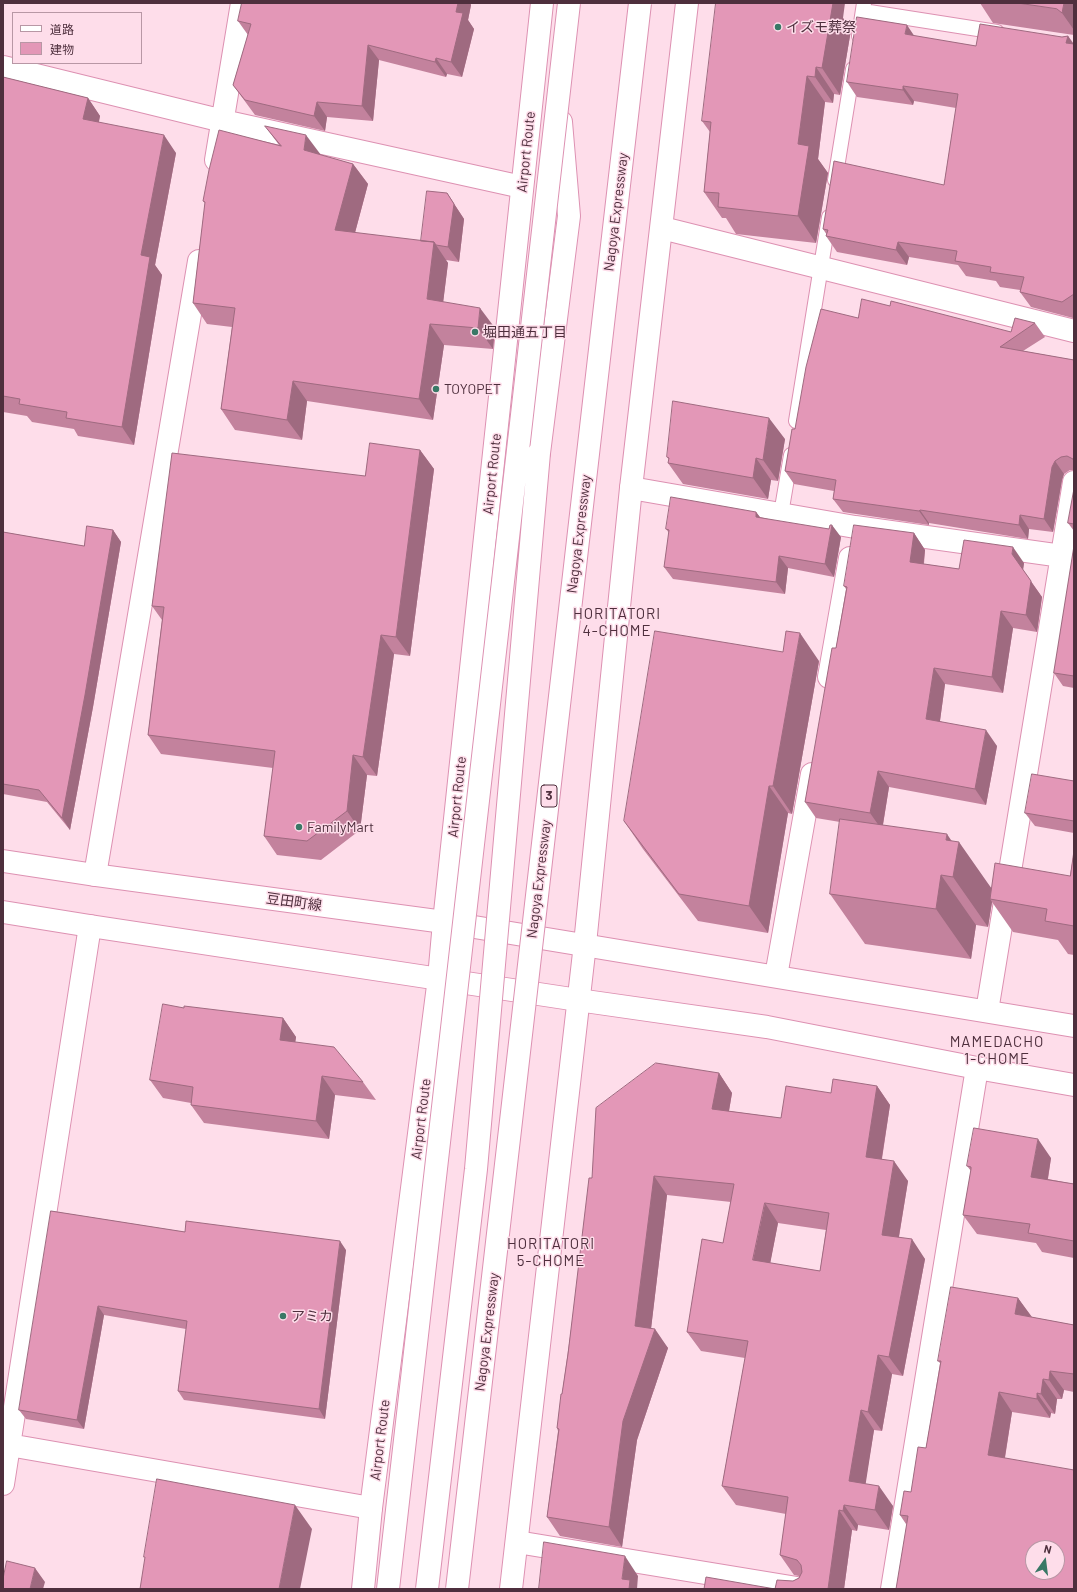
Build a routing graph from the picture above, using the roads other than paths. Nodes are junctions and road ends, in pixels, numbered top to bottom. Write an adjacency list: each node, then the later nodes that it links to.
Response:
1 (242, 3): 10 (main road)
2 (542, 3): 12 (main road, Airport Route)
3 (569, 3): 9 (main road, bridge)
4 (640, 3): 46 (main road, Nagoya Expressway / 3, bridge)
5 (687, 3): 15 (main road)
6 (864, 7): 7 (lane); 13 (lane)
7 (1011, 34)
8 (3, 67): 10 (main road)
9 (558, 94): 44 (main road, bridge); 45 (main road, bridge)
10 (223, 121): 11 (main road); 12 (main road)
11 (214, 176)
12 (522, 187): 29 (main road, Airport Route)
13 (834, 190)
14 (831, 206): 17 (lane)
15 (662, 228): 17 (main road); 20 (main road)
16 (203, 239): 27 (main road)
17 (821, 268): 18 (main road); 21 (lane)
18 (1074, 331)
19 (1074, 482): 23 (main road)
20 (631, 488): 21 (main road); 31 (main road)
21 (781, 514): 22 (main road)
22 (855, 527): 23 (main road); 24 (main road)
23 (1062, 556): 35 (main road)
24 (825, 700)
25 (815, 755): 32 (main road)
26 (3, 861): 27 (main road, 豆田町線)
27 (95, 875): 29 (main road, 豆田町線)
28 (3, 912): 30 (main road)
29 (444, 922): 31 (main road, 豆田町線); 33 (main road, Airport Route)
30 (90, 926): 33 (main road); 39 (main road)
31 (585, 944): 32 (main road, 豆田町線); 34 (main road)
32 (776, 976): 35 (main road, 豆田町線)
33 (439, 978): 34 (main road); 41 (main road, Airport Route)
34 (578, 1000): 37 (main road); 42 (main road)
35 (987, 1011): 36 (main road, 豆田町線)
36 (1074, 1026)
37 (977, 1068): 38 (main road); 49 (main road)
38 (1074, 1085)
39 (9, 1444): 40 (main road); 41 (main road)
40 (3, 1484)
41 (371, 1508): 43 (main road, Airport Route)
42 (517, 1542): 47 (main road); 48 (main road)
43 (363, 1589)
44 (388, 1589)
45 (427, 1589)
46 (457, 1589)
47 (511, 1589)
48 (803, 1589)
49 (892, 1589)

